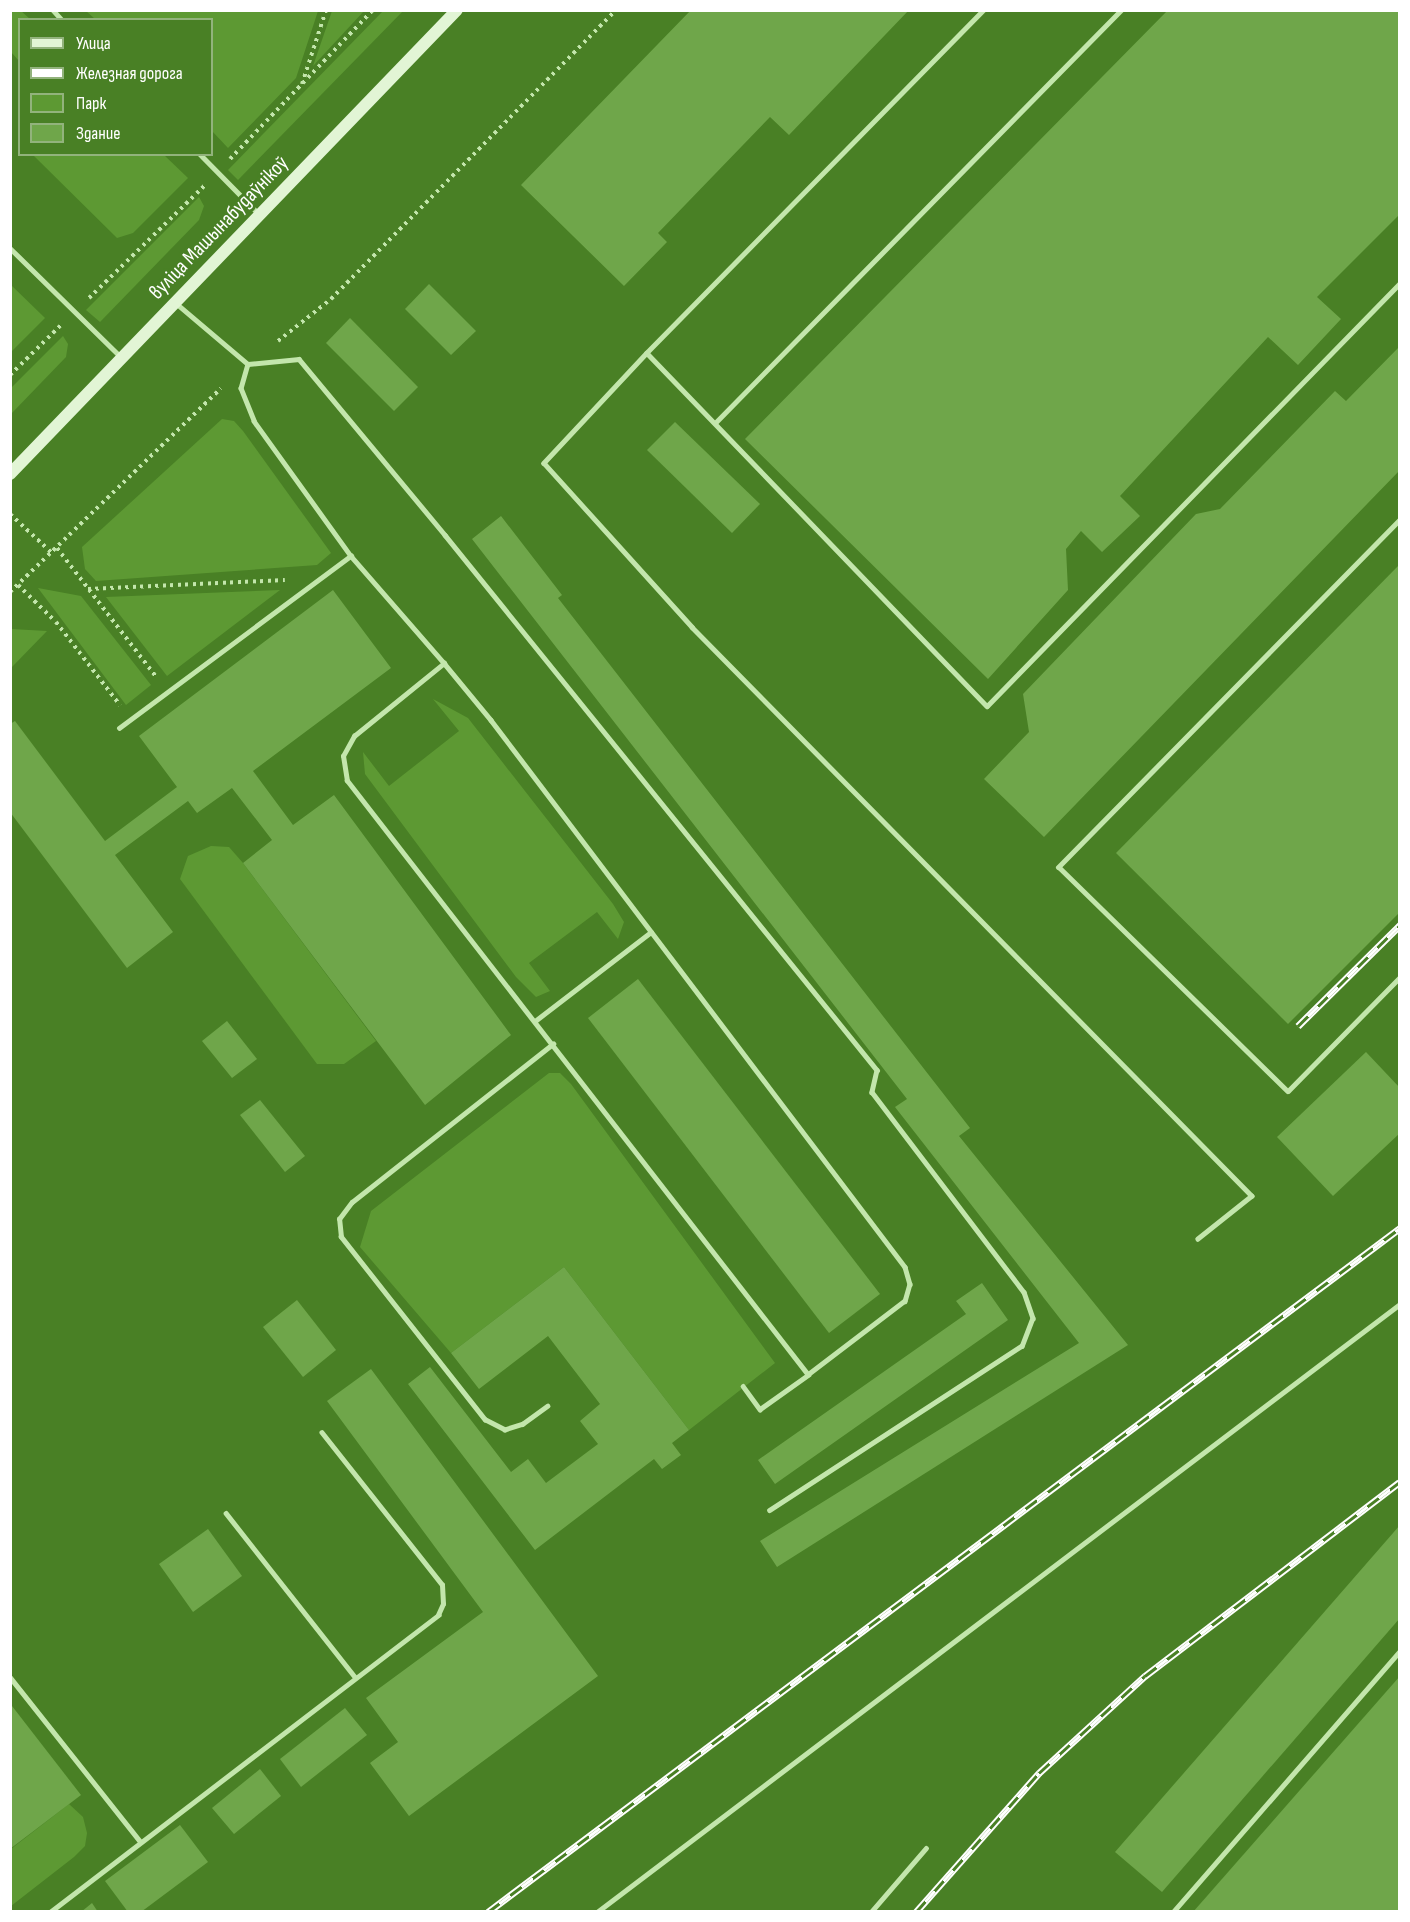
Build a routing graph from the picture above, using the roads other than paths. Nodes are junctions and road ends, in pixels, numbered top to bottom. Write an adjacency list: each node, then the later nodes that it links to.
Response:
1 (457, 10): 5 (main road, вуліца Машынабудаўнікоў)
2 (984, 10): 9 (lane)
3 (1121, 10): 12 (lane)
4 (202, 156): 5 (lane)
5 (259, 214): 8 (main road, вуліца Машынабудаўнікоў)
6 (10, 248): 10 (lane)
7 (1400, 283): 12 (lane)
8 (175, 302): 10 (main road, вуліца Машынабудаўнікоў); 11 (lane)
9 (647, 353): 12 (lane); 22 (lane)
10 (122, 358): 13 (main road, вуліца Машынабудаўнікоў)
11 (248, 364): 15 (lane); 28 (lane)
12 (715, 423)
13 (10, 474)
14 (1400, 520): 19 (lane)
15 (351, 556): 16 (lane); 17 (lane)
16 (444, 663): 18 (lane); 20 (lane)
17 (119, 728)
18 (651, 932): 20 (lane); 24 (lane)
19 (1400, 977)
20 (536, 1022): 21 (lane)
21 (553, 1044): 24 (lane); 26 (lane)
22 (1198, 1239)
23 (1400, 1304): 36 (lane)
24 (808, 1375): 25 (lane)
25 (743, 1386)
26 (548, 1406)
27 (322, 1433): 32 (lane)
28 (770, 1510)
29 (226, 1513): 32 (lane)
30 (1400, 1652): 38 (lane)
31 (10, 1677): 33 (lane)
32 (356, 1677): 33 (lane)
33 (140, 1841): 35 (lane)
34 (926, 1848): 37 (lane)
35 (50, 1911)
36 (597, 1911)
37 (871, 1911)
38 (1173, 1911)

